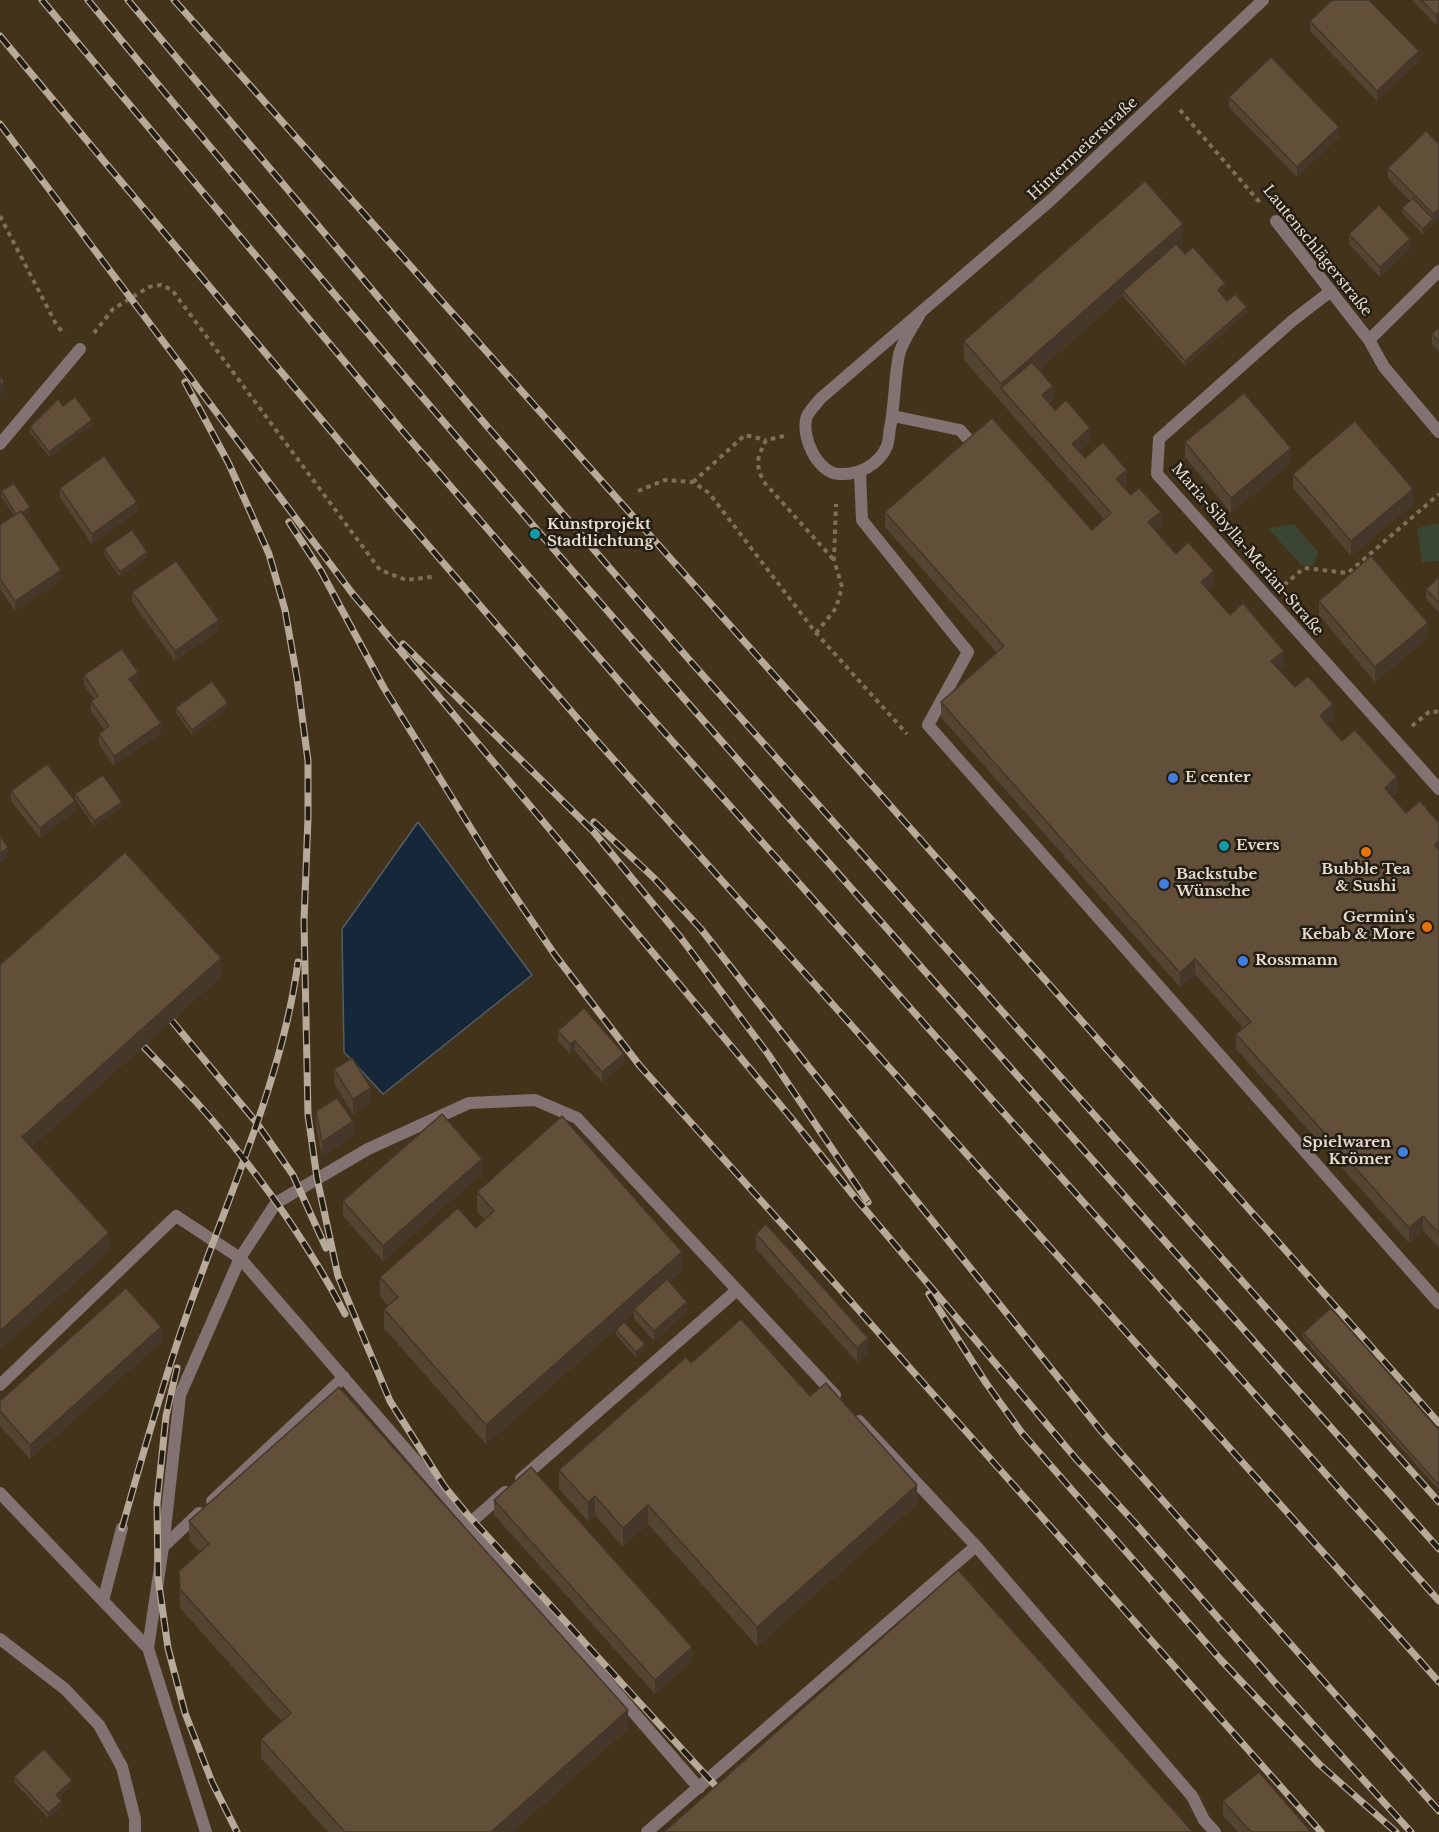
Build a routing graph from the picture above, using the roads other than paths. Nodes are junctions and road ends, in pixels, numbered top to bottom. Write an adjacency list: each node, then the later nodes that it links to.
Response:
1 (1263, 0): 5 (street, Hintermeierstraße)
2 (1276, 221): 4 (street, Lautenschlägerstraße)
3 (1439, 272): 6 (street)
4 (1331, 291): 6 (street, Lautenschlägerstraße); 13 (street, Maria-Sibylla-Merian-Straße)
5 (920, 314): 8 (street, Hintermeierstraße); 12 (street, Hintermeierstraße)
6 (1369, 340): 9 (street, Lautenschlägerstraße)
7 (80, 350): 10 (street)
8 (893, 416): 11 (street); 12 (street, Hintermeierstraße)
9 (1439, 432)
10 (0, 444)
11 (975, 447)
12 (860, 472): 16 (street)
13 (1439, 789)
14 (240, 1258): 15 (street); 17 (street); 18 (street); 23 (street)
15 (738, 1290): 20 (street); 22 (street)
16 (1439, 1303)
17 (344, 1377): 20 (street); 23 (street)
18 (0, 1385)
19 (0, 1493): 24 (street)
20 (470, 1523): 27 (street)
21 (122, 1528): 24 (street)
22 (976, 1546): 27 (street); 31 (street)
23 (163, 1547): 26 (street)
24 (104, 1601): 26 (street)
25 (0, 1639): 28 (street)
26 (148, 1648): 29 (street)
27 (699, 1788): 30 (street)
28 (135, 1832)
29 (206, 1832)
30 (647, 1832)
31 (1215, 1832)

